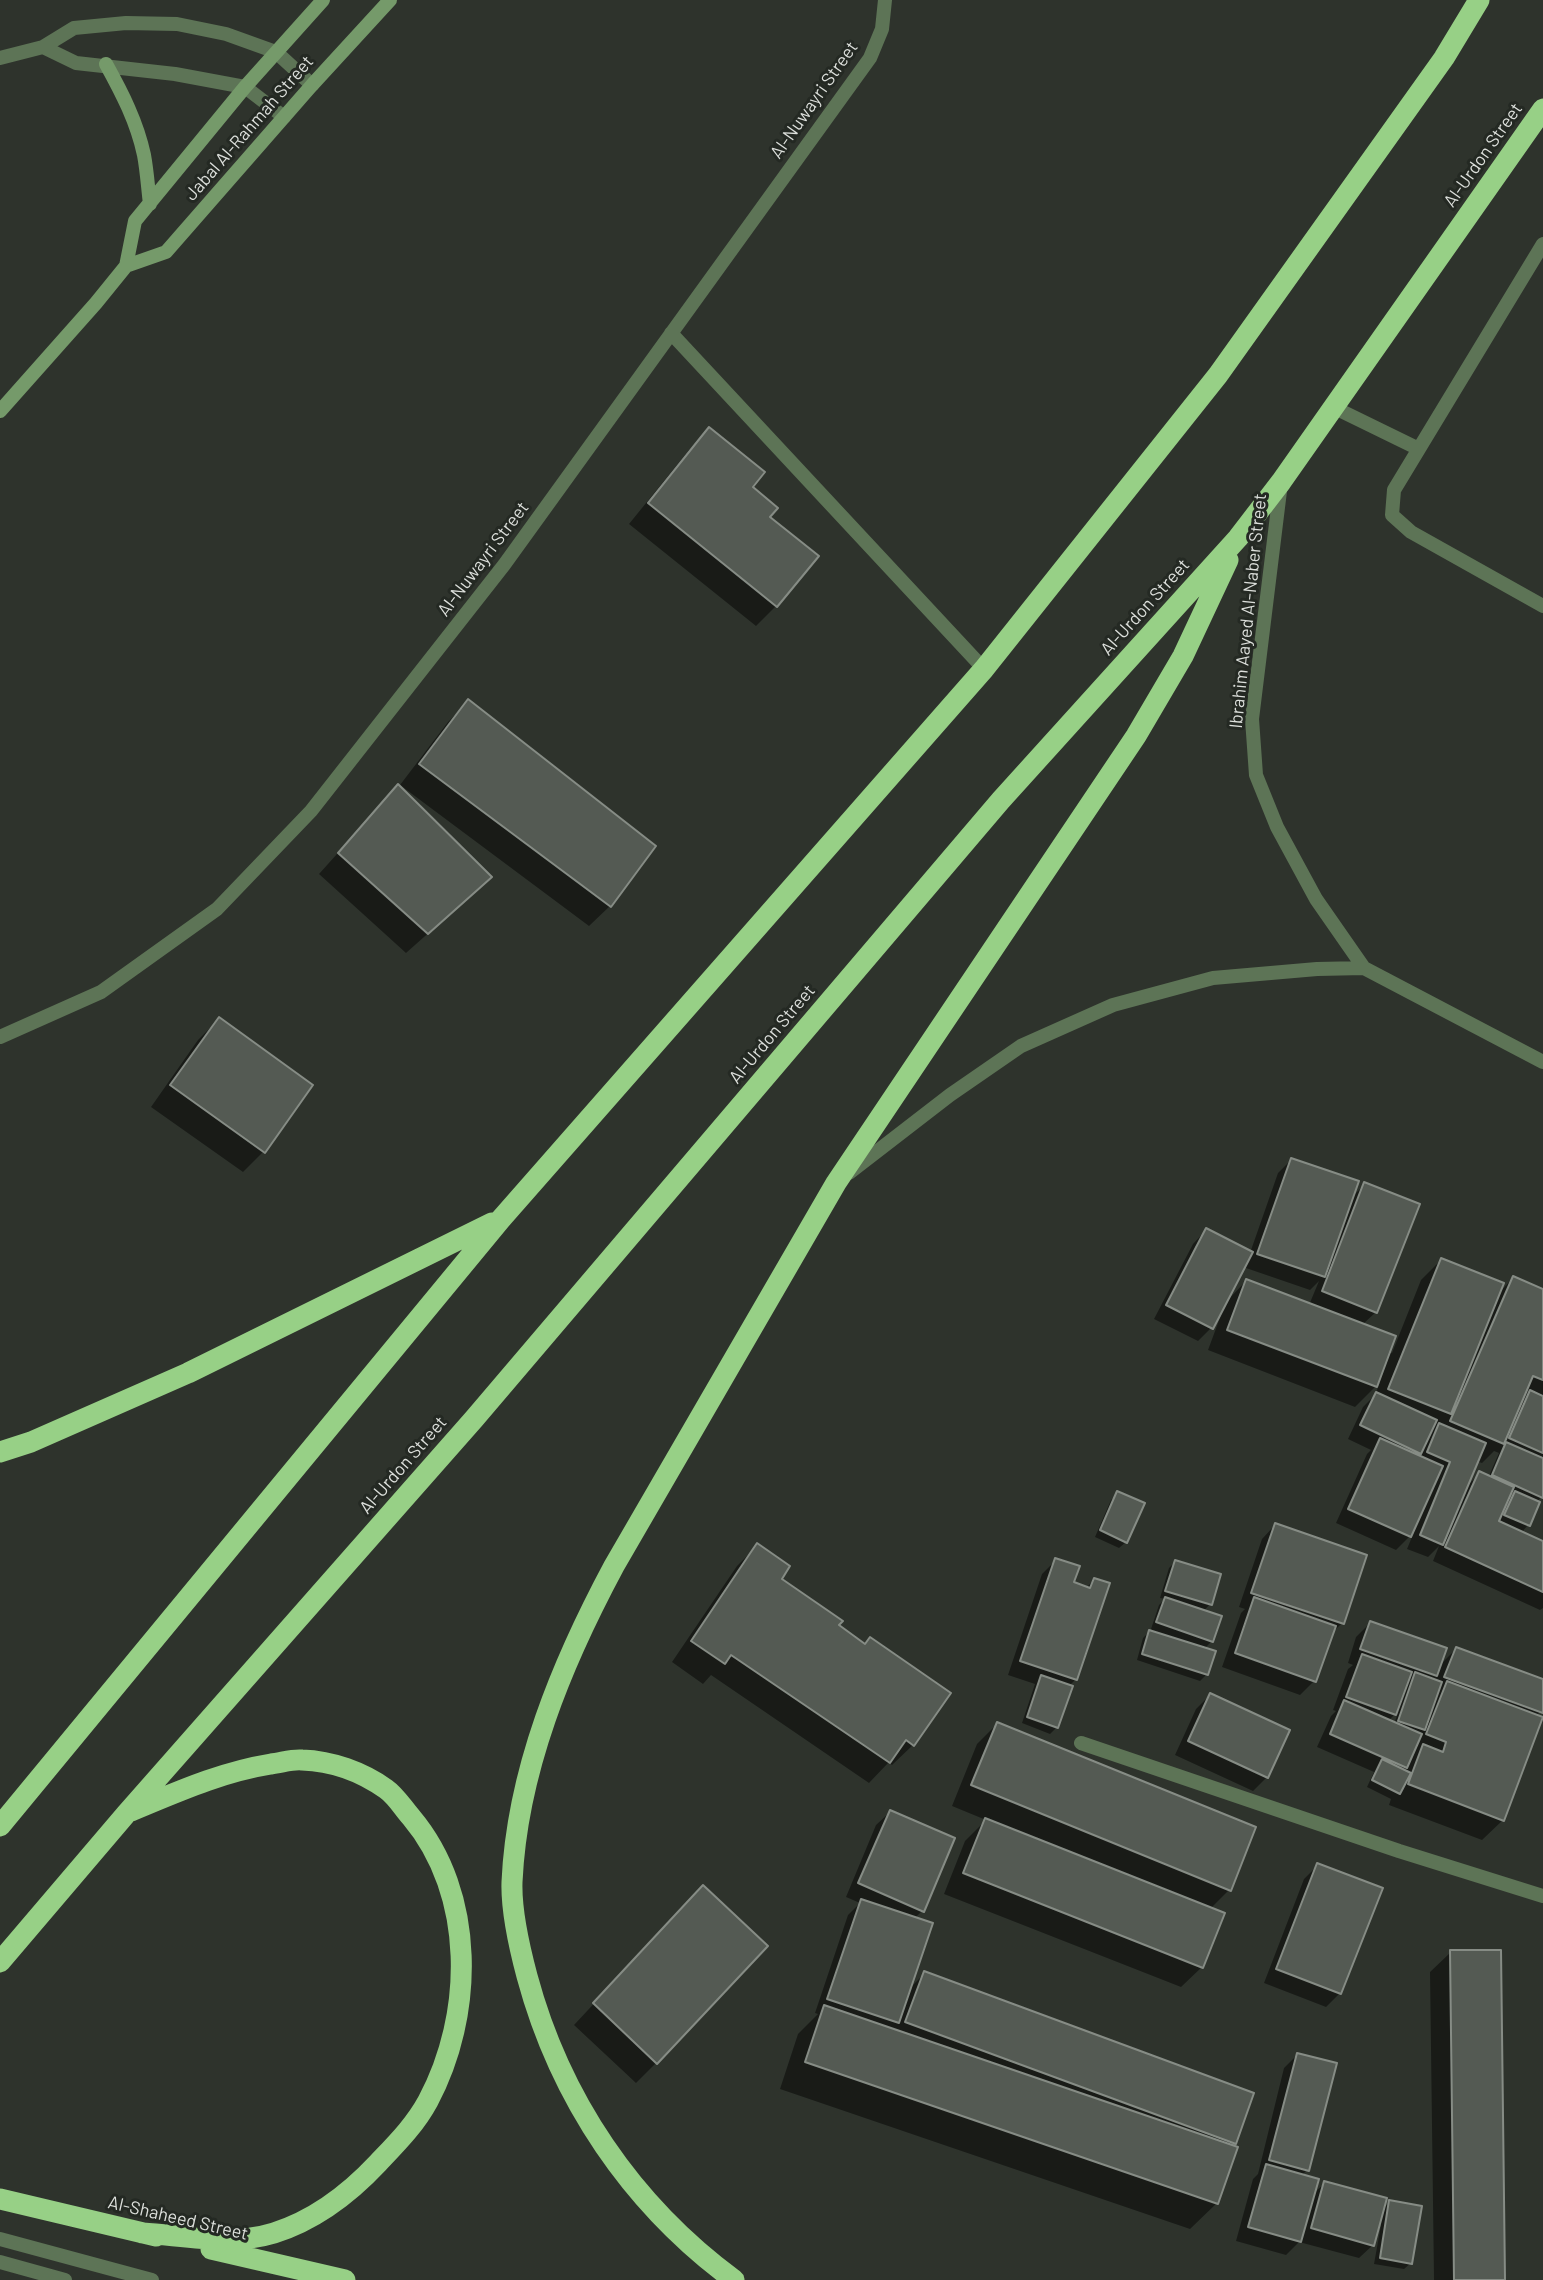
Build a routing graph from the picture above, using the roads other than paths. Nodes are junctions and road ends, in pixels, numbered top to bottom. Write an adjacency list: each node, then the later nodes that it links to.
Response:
1 (323, 0): 6 (street, Jabal Al-Rahmah Street)
2 (390, 0): 9 (street, Jabal Al-Rahmah Street)
3 (885, 0): 16 (street, Al-Nuwayri Street)
4 (1479, 0): 23 (highway)
5 (43, 47): 6 (street); 7 (street); 8 (street)
6 (276, 52): 9 (street); 10 (street, Jabal Al-Rahmah Street)
7 (0, 58)
8 (106, 64): 10 (street); 13 (street)
9 (312, 85): 12 (street, Jabal Al-Rahmah Street)
10 (245, 88): 12 (street); 13 (street, Jabal Al-Rahmah Street)
11 (1541, 115): 17 (highway, Al-Urdon Street)
12 (284, 117): 15 (street, Jabal Al-Rahmah Street)
13 (150, 204): 15 (street, Jabal Al-Rahmah Street)
14 (1543, 244): 19 (street)
15 (126, 265): 18 (street, Jabal Al-Rahmah Street)
16 (671, 333): 23 (street); 25 (street, Al-Nuwayri Street)
17 (1333, 407): 19 (street); 20 (highway, Al-Urdon Street)
18 (0, 411)
19 (1419, 449): 22 (street)
20 (1281, 482): 21 (highway, Al-Urdon Street); 24 (street, Ibrahim Aayed Al-Naber Street)
21 (1238, 538): 27 (highway); 31 (highway, Al-Urdon Street)
22 (1543, 606)
23 (984, 669): 28 (highway)
24 (1364, 968): 26 (street, Ibrahim Aayed Al-Naber Street); 27 (street, Ibrahim Aayed Al-Naber Street)
25 (0, 1037)
26 (1541, 1065)
27 (836, 1183): 42 (highway)
28 (501, 1219): 29 (highway); 32 (highway)
29 (0, 1452)
30 (1081, 1743): 33 (street)
31 (126, 1814): 34 (highway, Al-Urdon Street); 36 (highway)
32 (0, 1826)
33 (1543, 1896)
34 (0, 1962)
35 (0, 2199): 36 (highway, Al-Shaheed Street)
36 (143, 2233): 41 (highway, Al-Shaheed Street)
37 (0, 2239): 40 (street)
38 (0, 2262): 39 (street)
39 (65, 2280)
40 (152, 2280)
41 (345, 2280)
42 (734, 2280)

